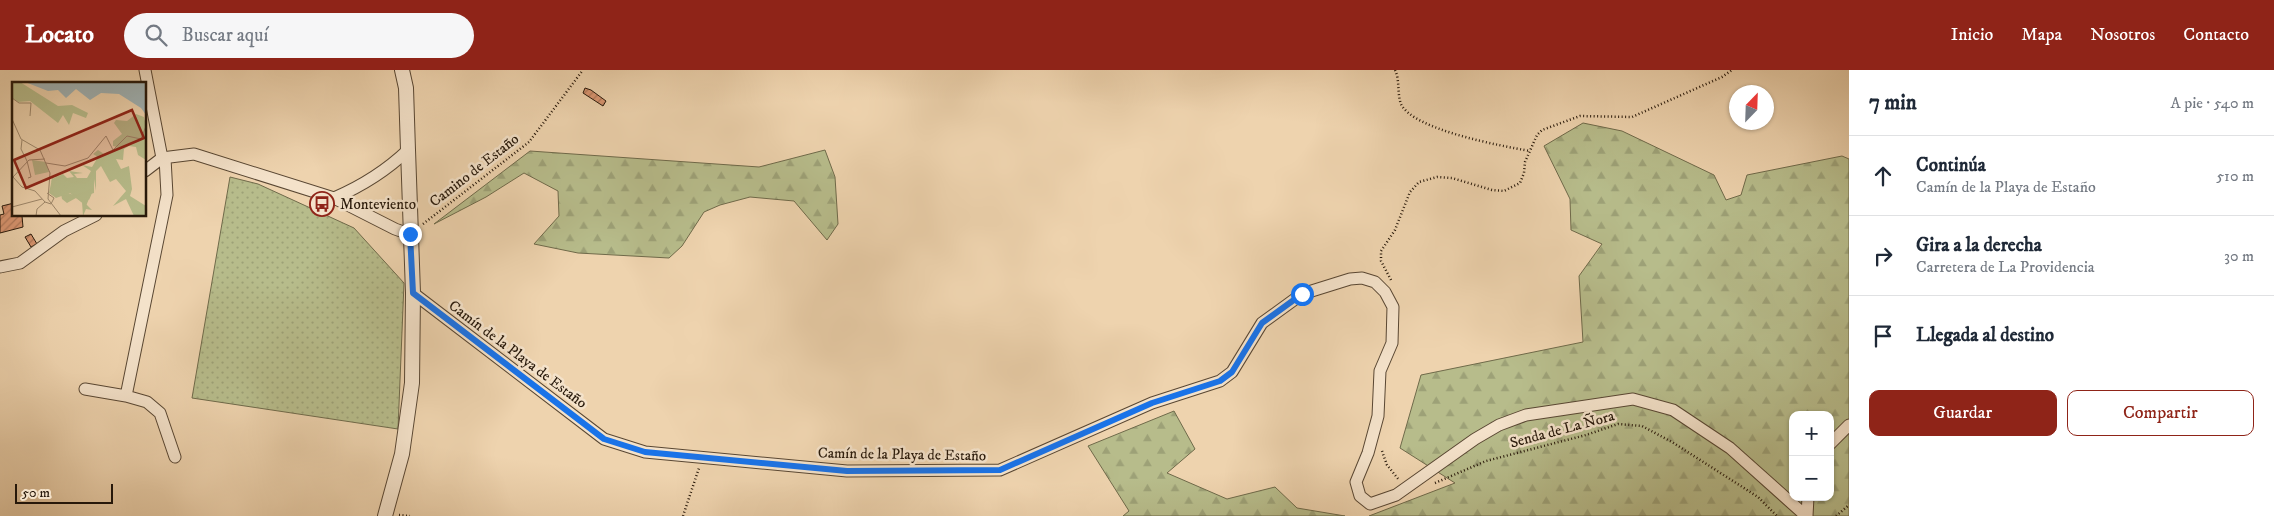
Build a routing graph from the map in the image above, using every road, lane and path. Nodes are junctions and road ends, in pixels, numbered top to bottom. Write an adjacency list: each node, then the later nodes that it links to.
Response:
1 (145, 70): 8 (street)
2 (402, 70): 6 (street)
3 (583, 70): 12 (path, Camino de Estaño)
4 (1395, 70): 7 (path)
5 (1732, 70): 7 (path)
6 (408, 150): 10 (street); 12 (street)
7 (1530, 151): 14 (path)
8 (163, 158): 9 (street); 10 (street); 17 (street)
9 (146, 170)
10 (334, 198): 12 (street)
11 (94, 216): 13 (street)
12 (410, 234): 15 (street)
13 (0, 267)
14 (1394, 288)
15 (413, 293): 22 (street, Camín de la Playa de Estaño); 27 (street)
16 (85, 389): 17 (street)
17 (126, 396): 21 (street)
18 (1849, 425): 19 (street)
19 (1834, 440)
20 (1382, 453): 24 (path)
21 (175, 457)
22 (702, 457): 24 (street, Camín de la Playa de Estaño); 28 (path)
23 (1432, 485): 29 (path, Senda de La Ñora)
24 (1406, 487): 30 (street)
25 (1808, 501): 30 (street)
26 (1849, 505): 31 (path)
27 (385, 516)
28 (683, 516)
29 (1777, 516)
30 (1807, 516)
31 (1836, 516)

